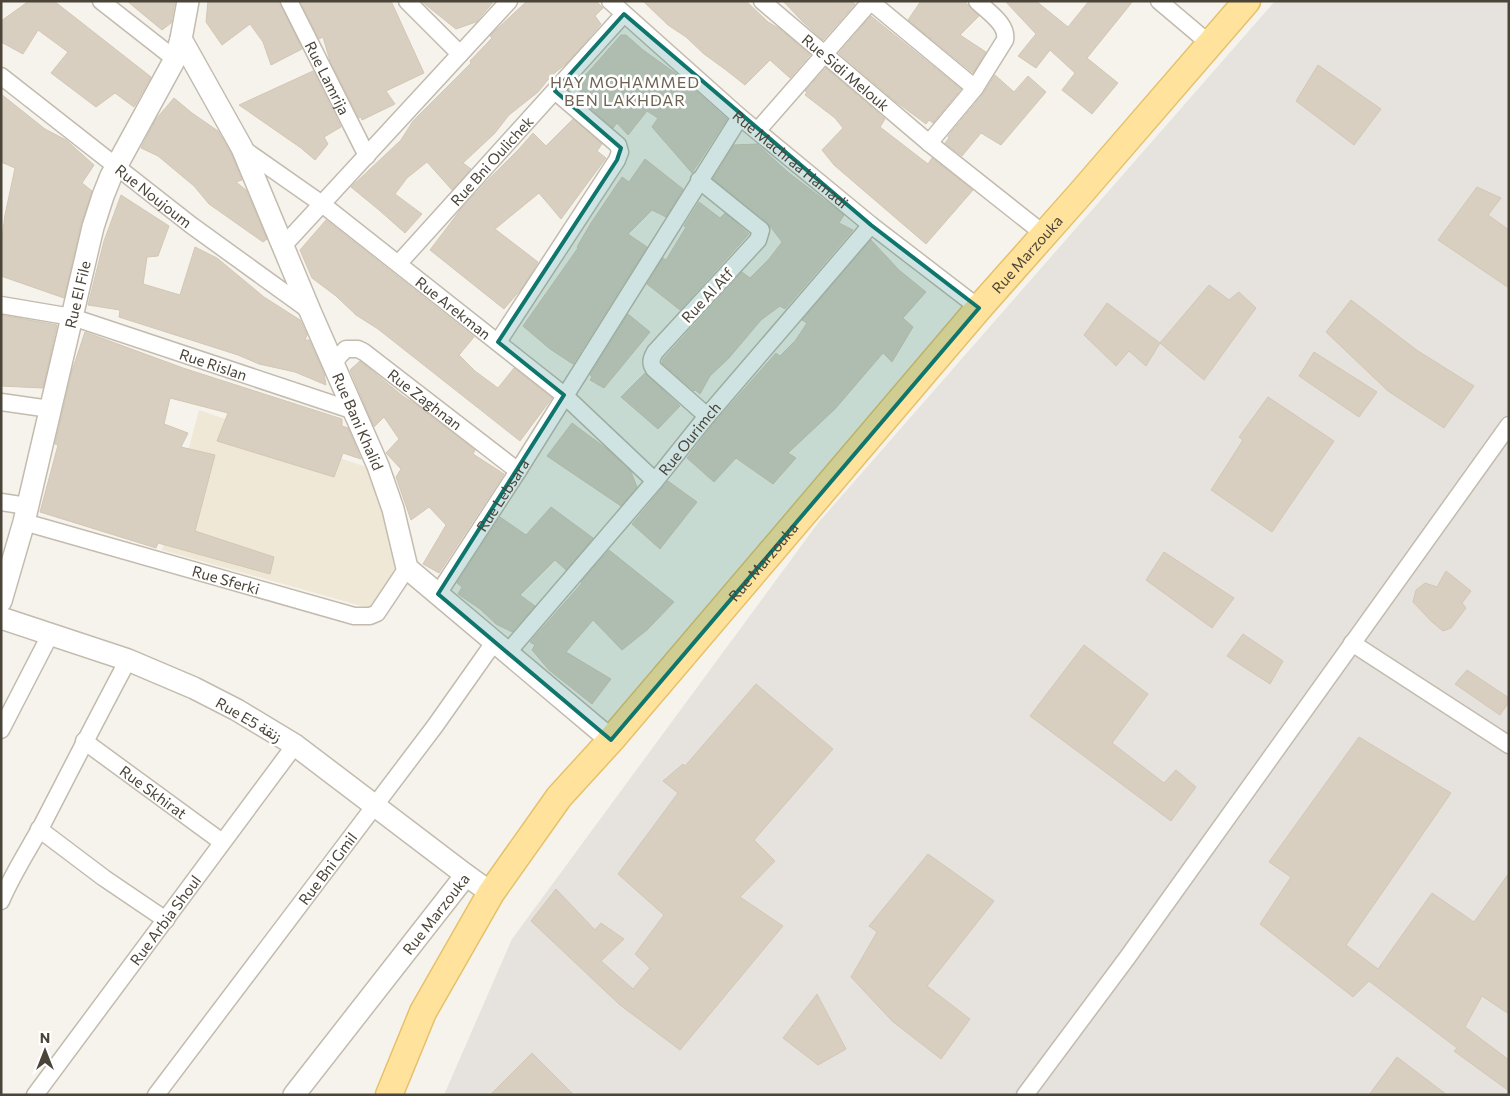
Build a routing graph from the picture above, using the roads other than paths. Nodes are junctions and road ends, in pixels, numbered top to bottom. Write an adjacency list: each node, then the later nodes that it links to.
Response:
1 (101, 1): 17 (street)
2 (188, 1): 13 (street, Rue El File)
3 (289, 1): 25 (street, Rue Lamrija)
4 (407, 1): 15 (street)
5 (509, 1): 15 (street)
6 (610, 1): 12 (street, Rue Machraa Hamadi)
7 (762, 1): 16 (street, Rue Sidi Melouk)
8 (977, 1): 19 (street)
9 (1159, 1): 14 (street)
10 (1247, 1): 14 (main road, Rue Marzouka)
11 (871, 2): 16 (street); 19 (street)
12 (624, 14): 20 (street, Rue Bni Oulichek); 21 (street, Rue Machraa Hamadi)
13 (181, 39): 17 (street, Rue El File); 24 (street, Rue Bani Khalid)
14 (1210, 44): 30 (main road, Rue Marzouka)
15 (460, 54): 25 (street)
16 (825, 54): 22 (street); 23 (street, Rue Sidi Melouk)
17 (175, 59): 26 (street, Rue El File)
18 (1, 76): 26 (street, Rue Noujoum)
19 (975, 88): 23 (street)
20 (555, 91): 32 (street, Rue Bni Oulichek); 37 (street)
21 (740, 116): 22 (street, Rue Machraa Hamadi); 27 (street, Rue Lebsara)
22 (758, 130): 29 (street, Rue Machraa Hamadi)
23 (930, 144): 30 (street, Rue Sidi Melouk)
24 (242, 148): 28 (street, Rue Arekman); 31 (street, Rue Bani Khalid)
25 (367, 156): 28 (street)
26 (116, 168): 35 (street, Rue Noujoum); 36 (street, Rue El File)
27 (699, 180): 39 (street, Rue Lebsara); 43 (street, Rue Al Atf)
28 (322, 204): 31 (street); 32 (street, Rue Arekman)
29 (871, 225): 34 (street, Rue Machraa Hamadi); 43 (street, Rue Ourimch)
30 (1044, 234): 34 (main road, Rue Marzouka)
31 (283, 246): 35 (street, Rue Bani Khalid)
32 (399, 263): 37 (street, Rue Arekman)
33 (1, 305): 36 (street, Rue Rislan)
34 (979, 308): 59 (main road, Rue Marzouka)
35 (310, 311): 38 (street, Rue Bani Khalid)
36 (72, 317): 41 (street, Rue El File); 42 (street, Rue Rislan)
37 (498, 342): 39 (street, Rue Arekman)
38 (334, 365): 42 (street, Rue Bani Khalid); 45 (street, Rue Zaghnan)
39 (564, 395): 45 (street, Rue Lebsara); 46 (street, Rue Arekman)
40 (1, 402): 41 (street)
41 (50, 409): 48 (street, Rue El File)
42 (354, 411): 50 (street, Rue Bani Khalid)
43 (706, 416): 46 (street, Rue Ourimch)
44 (1509, 425): 55 (street)
45 (518, 470): 51 (street, Rue Lebsara)
46 (654, 481): 56 (street, Rue Ourimch)
47 (1, 502): 48 (street, Rue Sferki)
48 (26, 514): 49 (street, Rue El File); 50 (street, Rue Sferki)
49 (8, 559): 52 (street, Rue El File)
50 (407, 568): 51 (street)
51 (438, 594): 56 (street)
52 (1, 601)
53 (1, 618): 54 (street, Rue E5 زنقة)
54 (50, 636): 57 (street, Rue E5 زنقة); 58 (street)
55 (1352, 643): 62 (street); 74 (street)
56 (502, 647): 59 (street); 63 (street, Rue Bni Gmil)
57 (128, 660): 60 (street); 61 (street, Rue E5 زنقة)
58 (1, 730)
59 (610, 740): 67 (main road, Rue Marzouka)
60 (84, 741): 64 (street); 65 (street, Rue Skhirat)
61 (295, 745): 63 (street, Rue E5 زنقة); 65 (street, Rue Arbia Shoul)
62 (1509, 745)
63 (374, 805): 66 (street, Rue E5 زنقة); 71 (street, Rue Bni Gmil)
64 (39, 829): 68 (street); 69 (street)
65 (222, 842): 69 (street, Rue Arbia Shoul)
66 (466, 875): 67 (street, Rue Marzouka); 72 (street, Rue Marzouka)
67 (491, 893): 73 (main road)
68 (1, 901)
69 (166, 920): 70 (street, Rue Arbia Shoul)
70 (35, 1095)
71 (156, 1095)
72 (294, 1095)
73 (389, 1095)
74 (1025, 1095)

